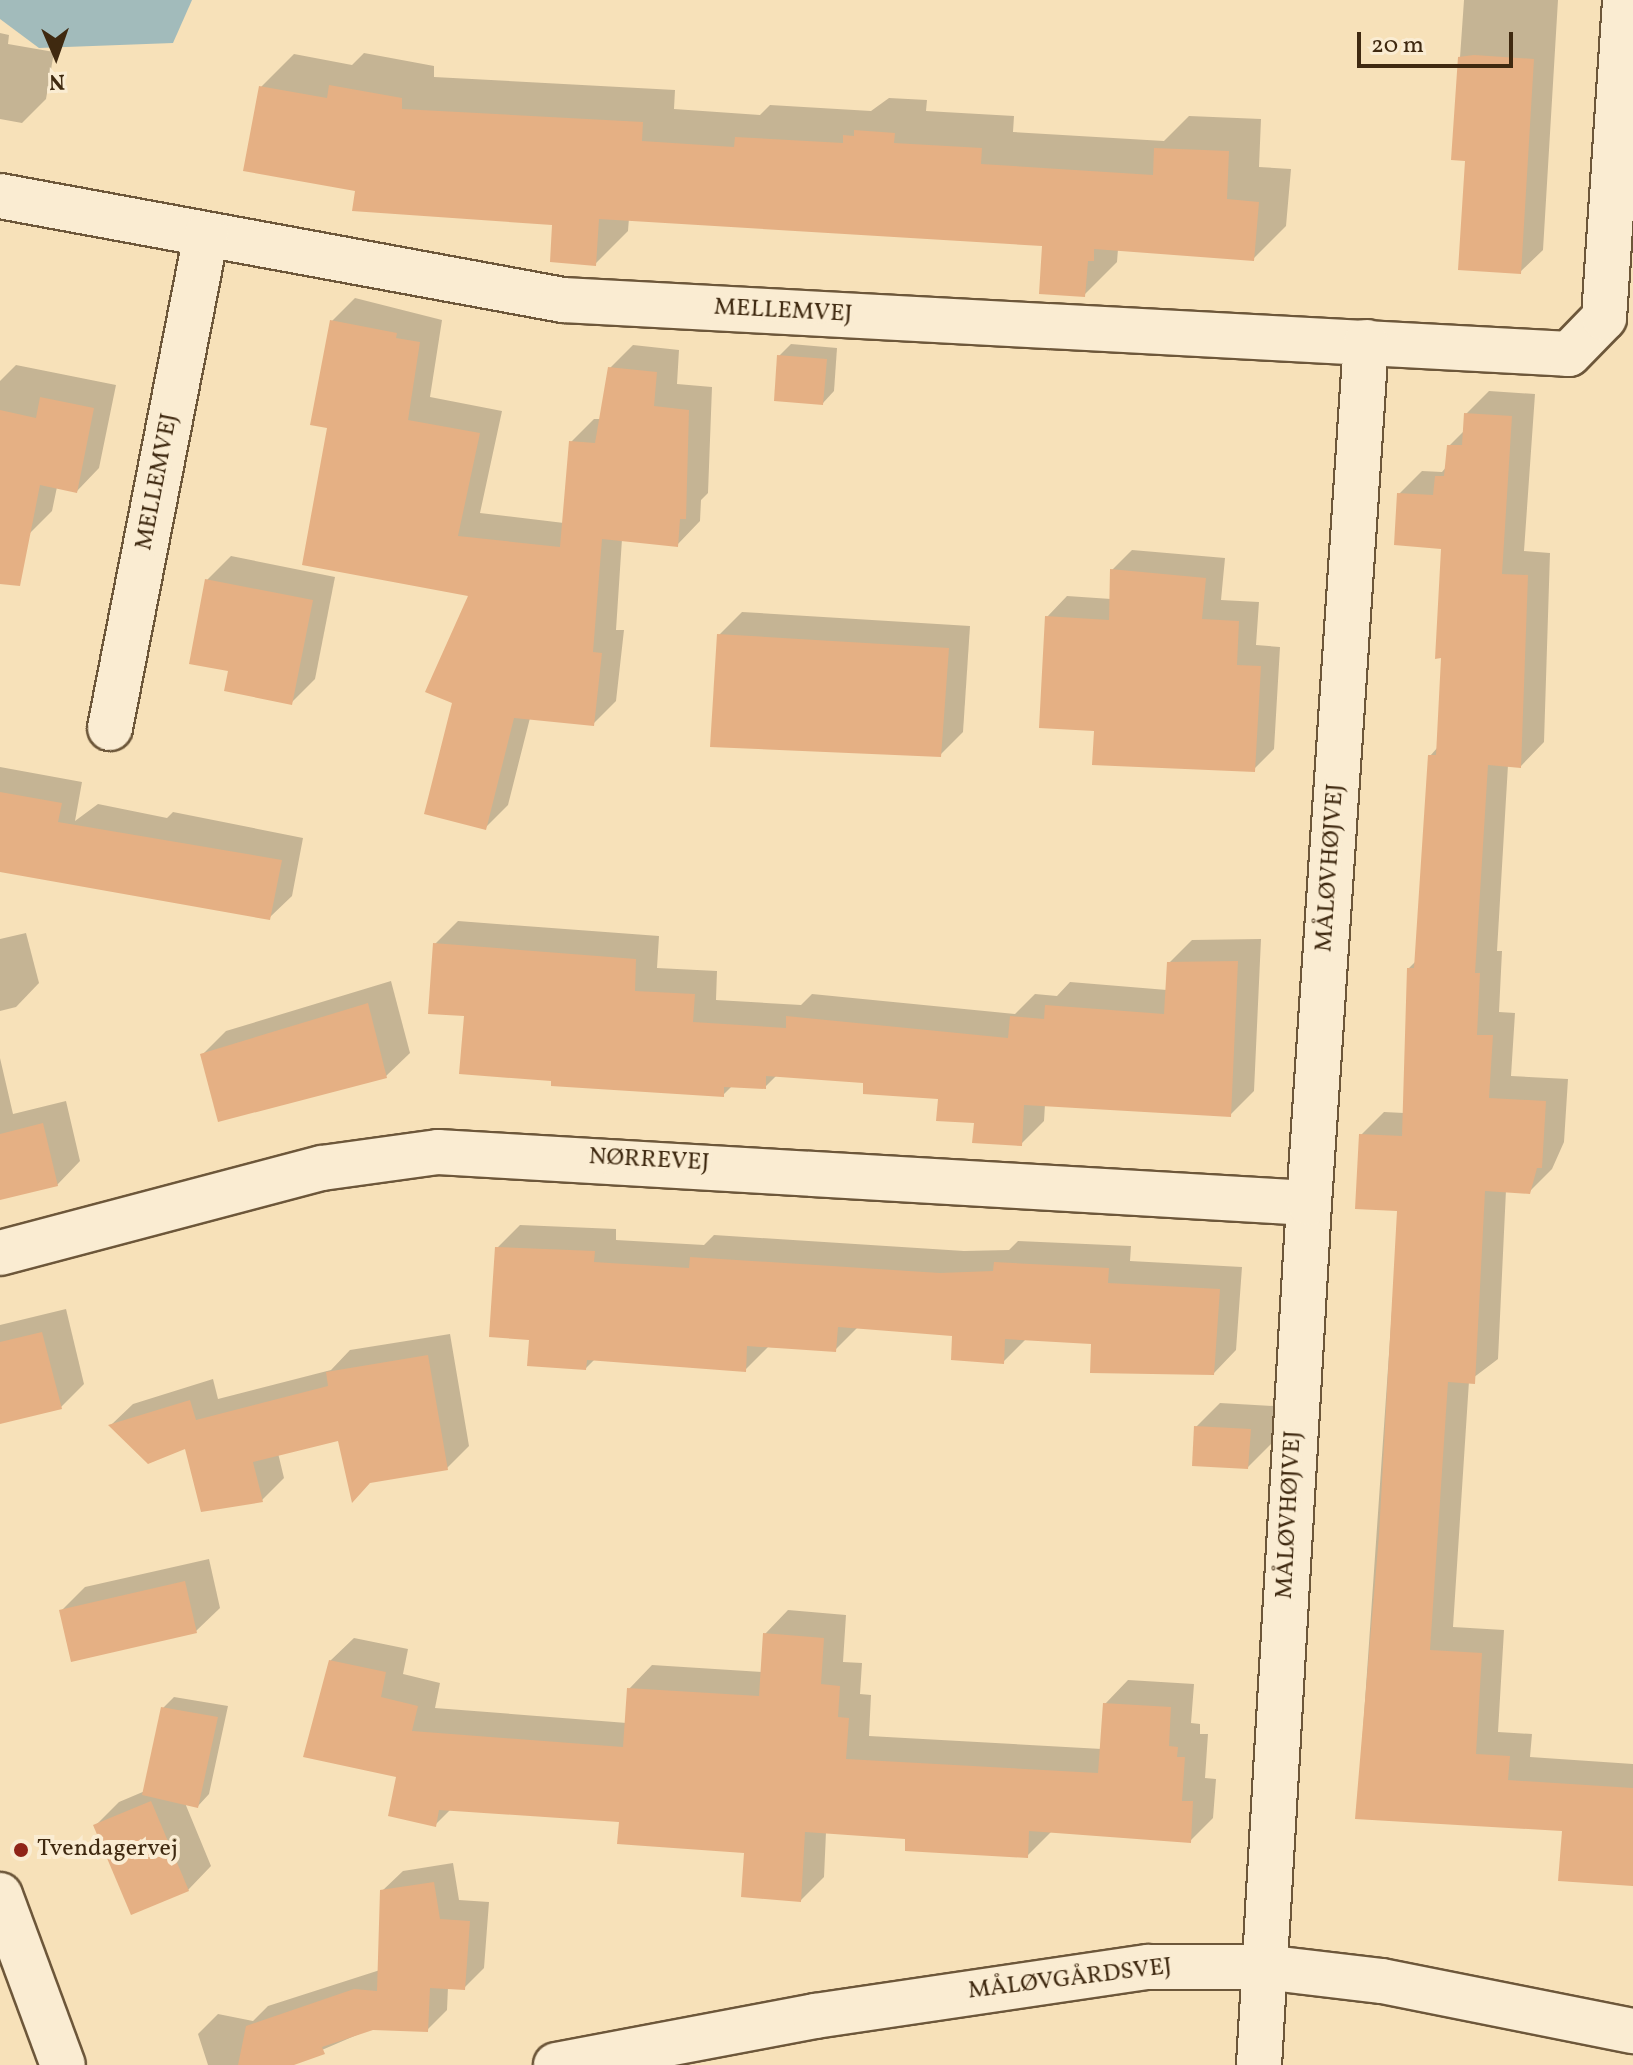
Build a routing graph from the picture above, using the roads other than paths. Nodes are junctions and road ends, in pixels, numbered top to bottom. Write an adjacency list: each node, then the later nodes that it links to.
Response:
1 (1625, 0): 4 (street)
2 (0, 196): 3 (street, MELLEMVEJ)
3 (206, 235): 4 (street, MELLEMVEJ); 5 (street, MELLEMVEJ)
4 (1366, 342): 6 (street, MÅLØVHØJVEJ)
5 (110, 728)
6 (1309, 1203): 7 (street, NØRREVEJ); 9 (street, MÅLØVHØJVEJ)
7 (0, 1253)
8 (0, 1895): 11 (street)
9 (1264, 1967): 10 (street, MÅLØVGÅRDSVEJ); 12 (street, MÅLØVGÅRDSVEJ); 13 (street, MÅLØVHØJVEJ)
10 (1633, 2031)
11 (63, 2065)
12 (556, 2065)
13 (1259, 2065)

